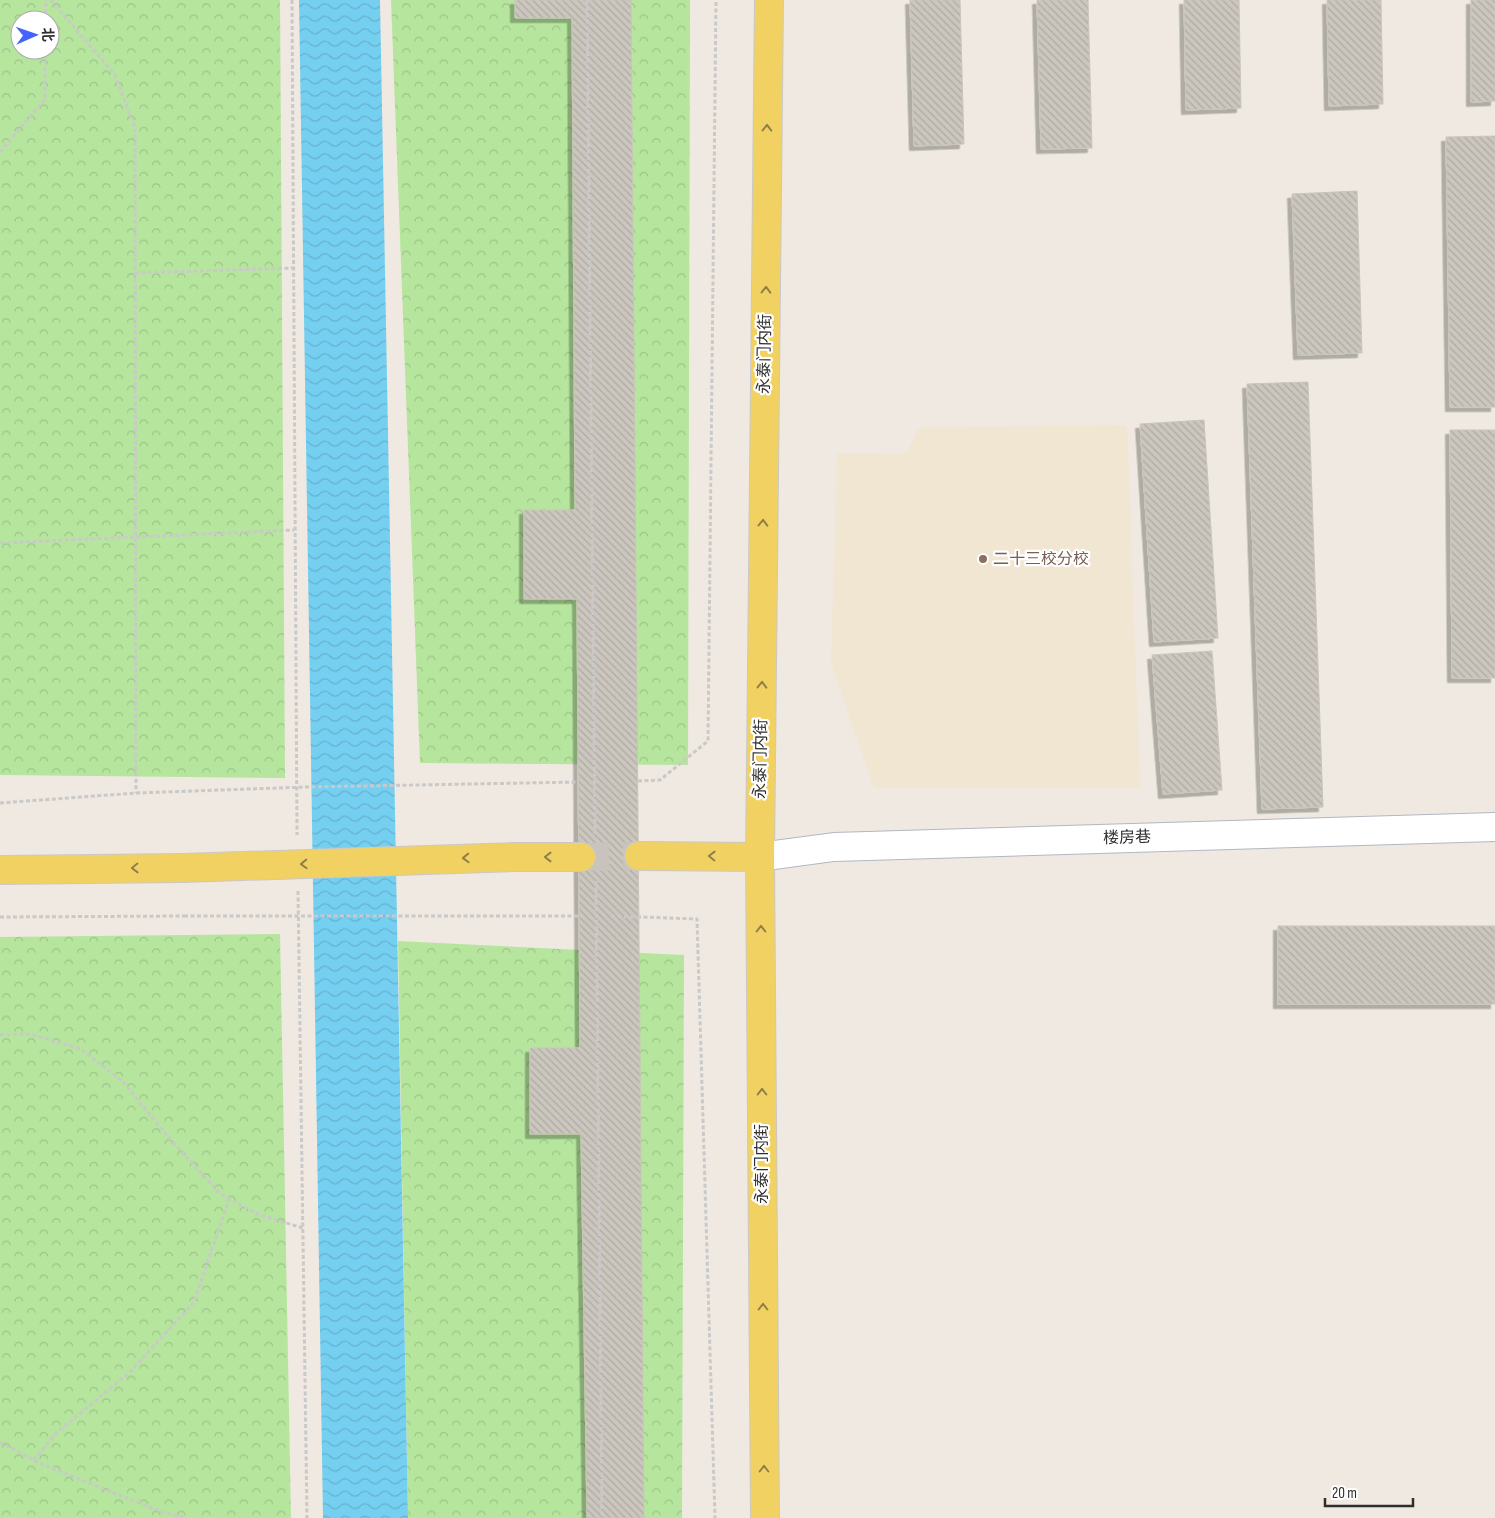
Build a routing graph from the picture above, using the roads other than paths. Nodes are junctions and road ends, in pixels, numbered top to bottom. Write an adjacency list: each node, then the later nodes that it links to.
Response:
1 (769, 0): 5 (main road, 永泰门内街, one-way to 1)
2 (1495, 827): 5 (street, 楼房巷)
3 (588, 848): 6 (main road, one-way to 6, bridge)
4 (639, 856): 5 (main road, one-way to 4)
5 (760, 857): 7 (main road, 永泰门内街, one-way to 5)
6 (0, 870)
7 (765, 1518)

